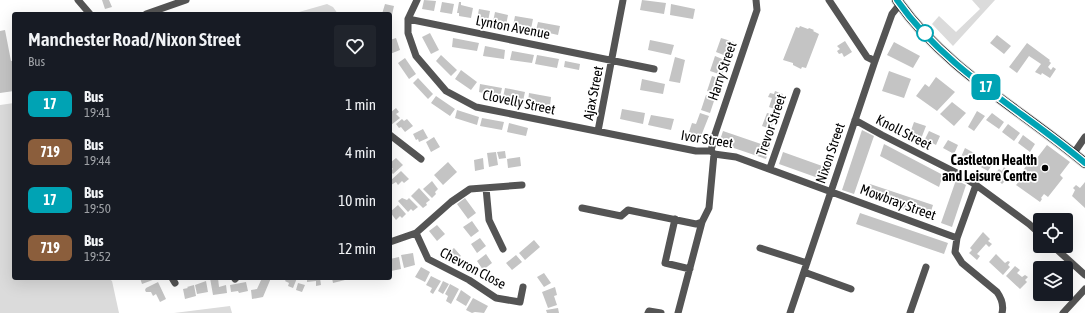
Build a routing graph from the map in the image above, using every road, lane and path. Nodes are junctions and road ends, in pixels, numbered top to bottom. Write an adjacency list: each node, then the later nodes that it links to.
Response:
1 (78, 0): 8 (street)
2 (186, 0): 9 (street)
3 (417, 0): 10 (street)
4 (623, 0): 11 (street, Ajax Street)
5 (756, 0): 19 (street, Harry Street)
6 (829, 0): 12 (street)
7 (898, 2): 12 (street, Nixon Street); 20 (main road)
8 (88, 12)
9 (152, 12)
10 (408, 19): 11 (street, Lynton Avenue); 16 (street, Clovelly Street)
11 (613, 60): 13 (street, Ajax Street); 16 (street, Ajax Street)
12 (875, 61): 15 (street, Nixon Street)
13 (654, 69)
14 (796, 91): 23 (street, Trevor Street)
15 (855, 120): 25 (street, Knoll Street); 27 (street, Nixon Street)
16 (598, 131): 19 (street, Ivor Street)
17 (392, 137): 21 (street)
18 (1085, 137): 20 (street)
19 (712, 152): 23 (street, Ivor Street); 30 (street, Harry Street)
20 (1074, 153): 22 (main road)
21 (420, 159)
22 (1085, 163)
23 (770, 168): 27 (street, Ivor Street)
24 (522, 185): 26 (street)
25 (976, 185): 31 (street, Knoll Street); 33 (street)
26 (486, 188): 32 (street); 36 (street)
27 (831, 191): 33 (street, Mowbray Street); 38 (street, Nixon Street)
28 (582, 208): 29 (street)
29 (675, 219): 30 (street); 40 (street)
30 (702, 222): 40 (street, Harry Street)
31 (1033, 228)
32 (416, 233): 34 (street); 43 (street, Chevron Close)
33 (957, 238): 51 (street)
34 (392, 241)
35 (760, 248): 38 (street)
36 (503, 249)
37 (1061, 253): 42 (street)
38 (807, 263): 41 (street, Nixon Street)
39 (926, 267): 50 (street)
40 (690, 269): 48 (street, Harry Street)
41 (804, 272): 44 (street); 49 (street, Nixon Street)
42 (1085, 275)
43 (523, 287)
44 (851, 289)
45 (1085, 289): 52 (street)
46 (648, 313): 47 (street)
47 (661, 313)
48 (678, 313)
49 (790, 313)
50 (910, 313)
51 (1002, 313)
52 (1063, 313)

